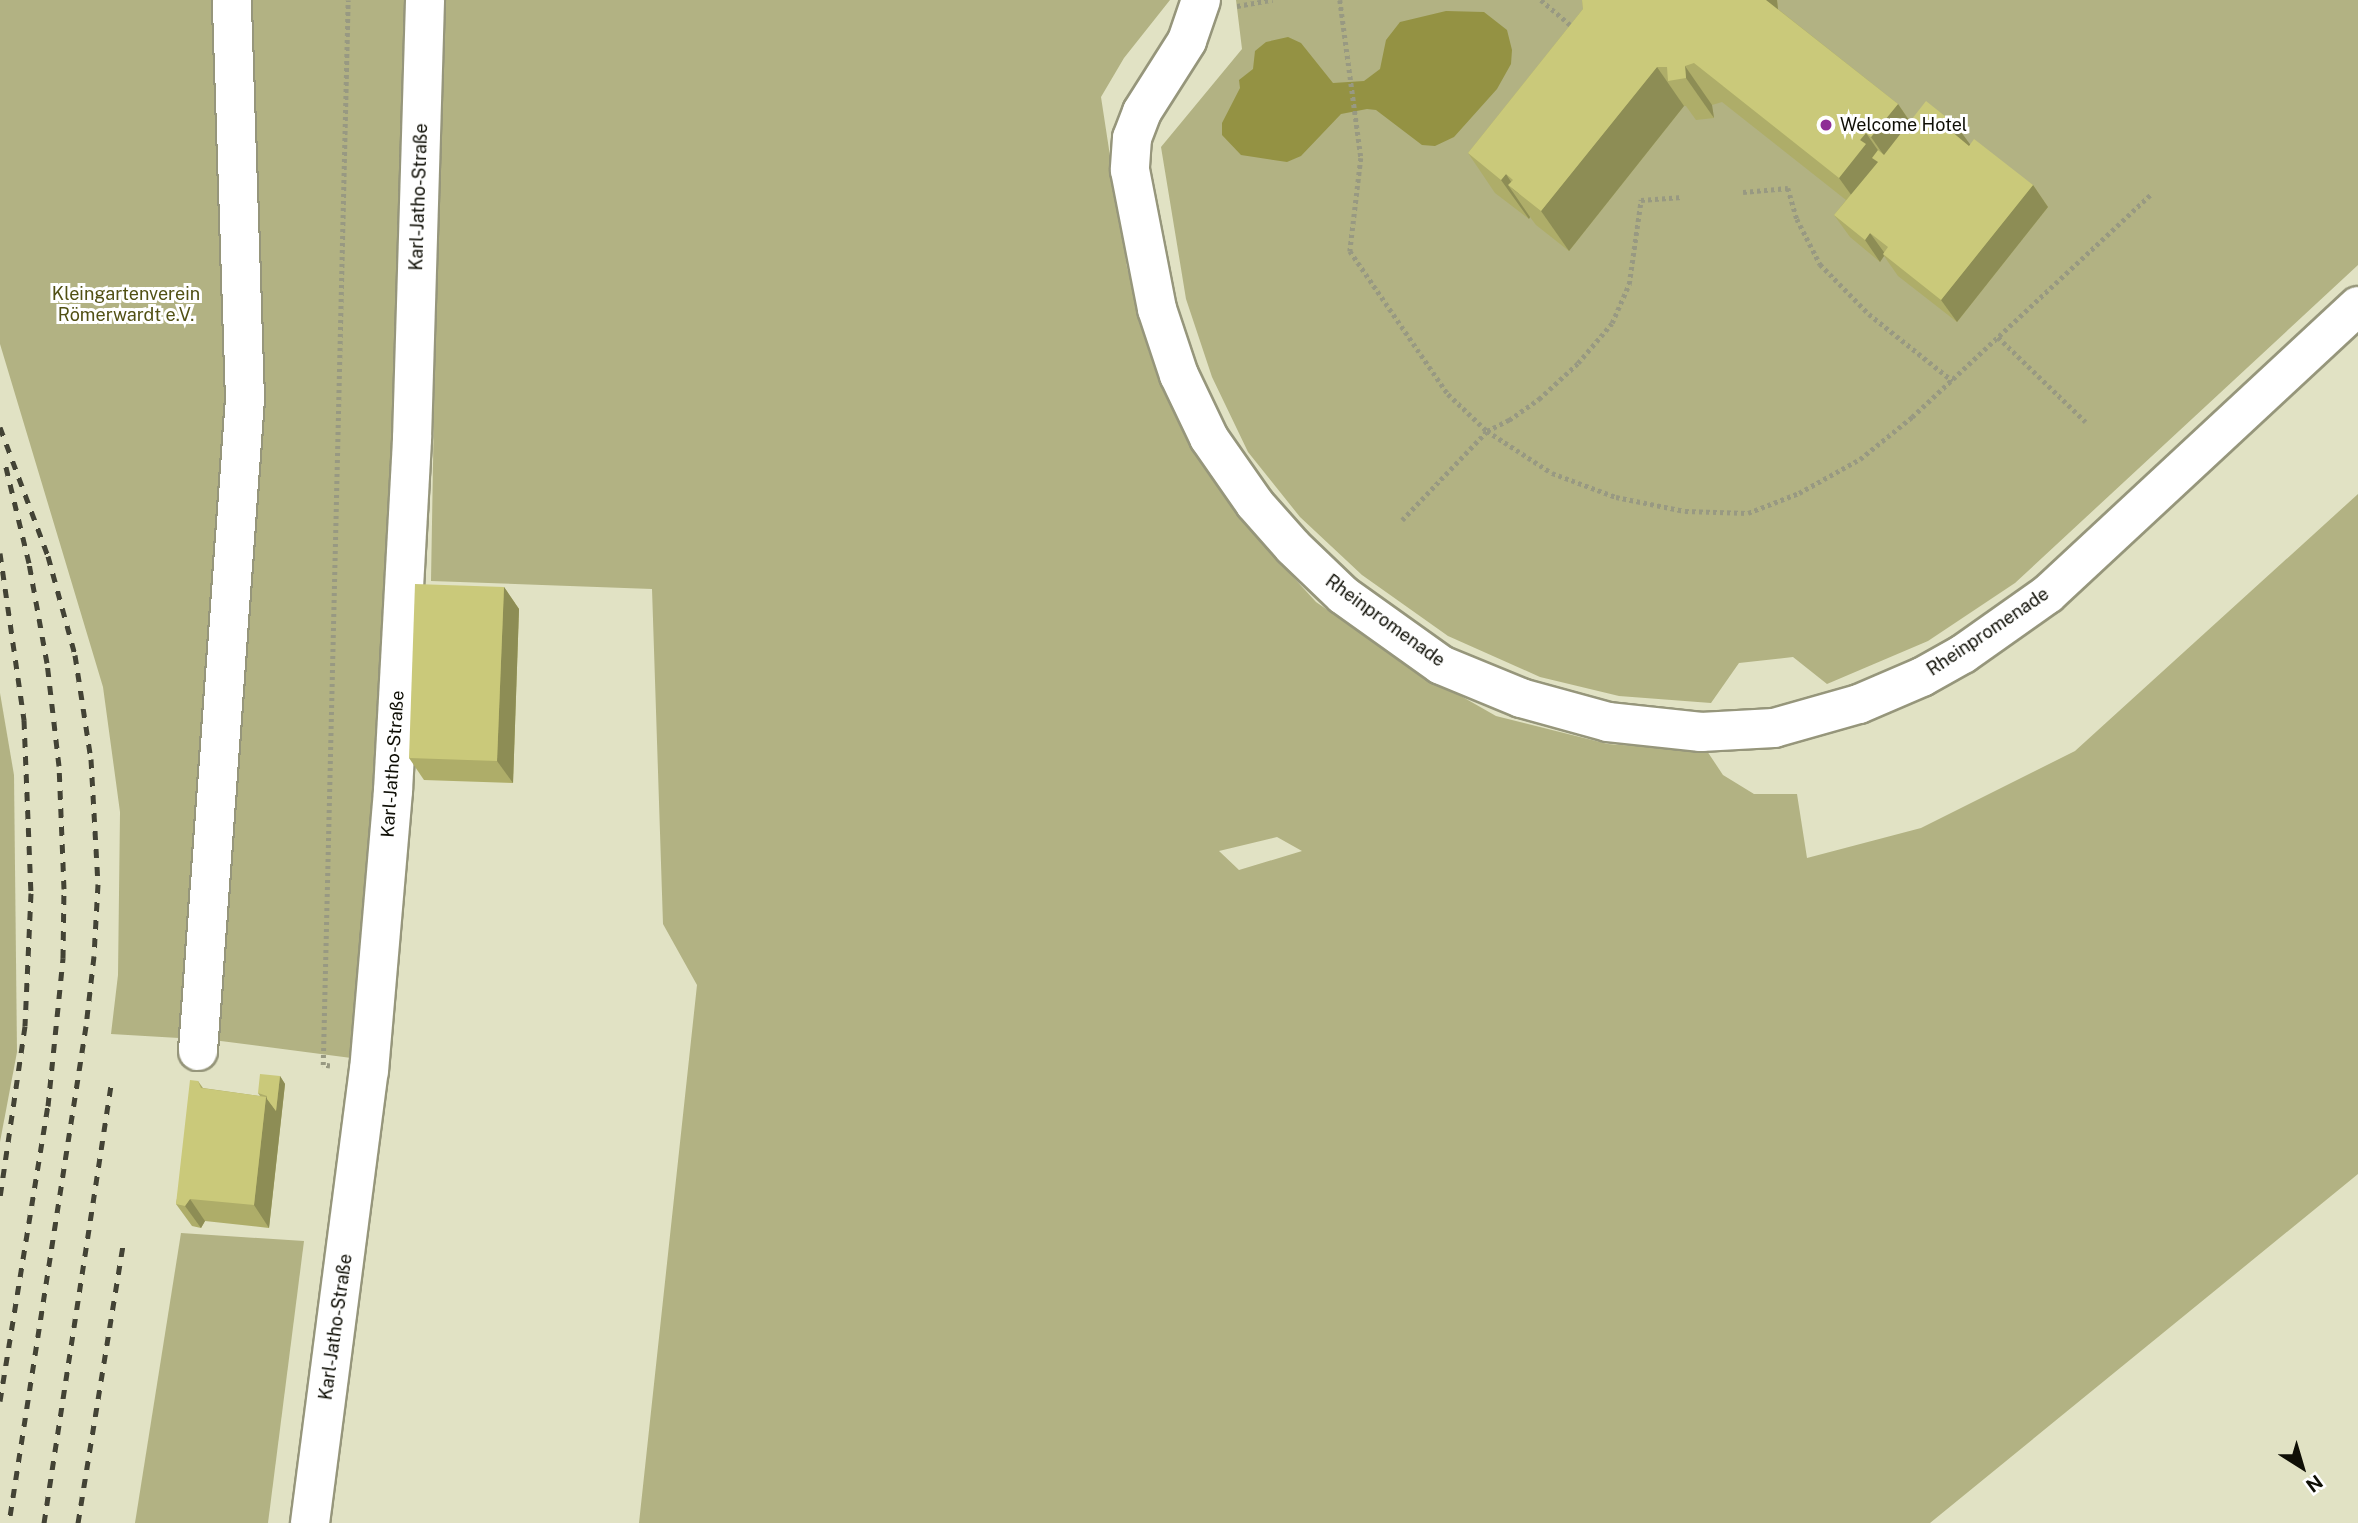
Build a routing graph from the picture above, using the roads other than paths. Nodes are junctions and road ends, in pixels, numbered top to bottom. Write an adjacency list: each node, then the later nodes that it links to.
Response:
1 (232, 0): 5 (street)
2 (425, 0): 6 (street, Karl-Jatho-Straße)
3 (1201, 0): 4 (street, Rheinpromenade)
4 (2358, 306)
5 (198, 1051)
6 (310, 1523)

